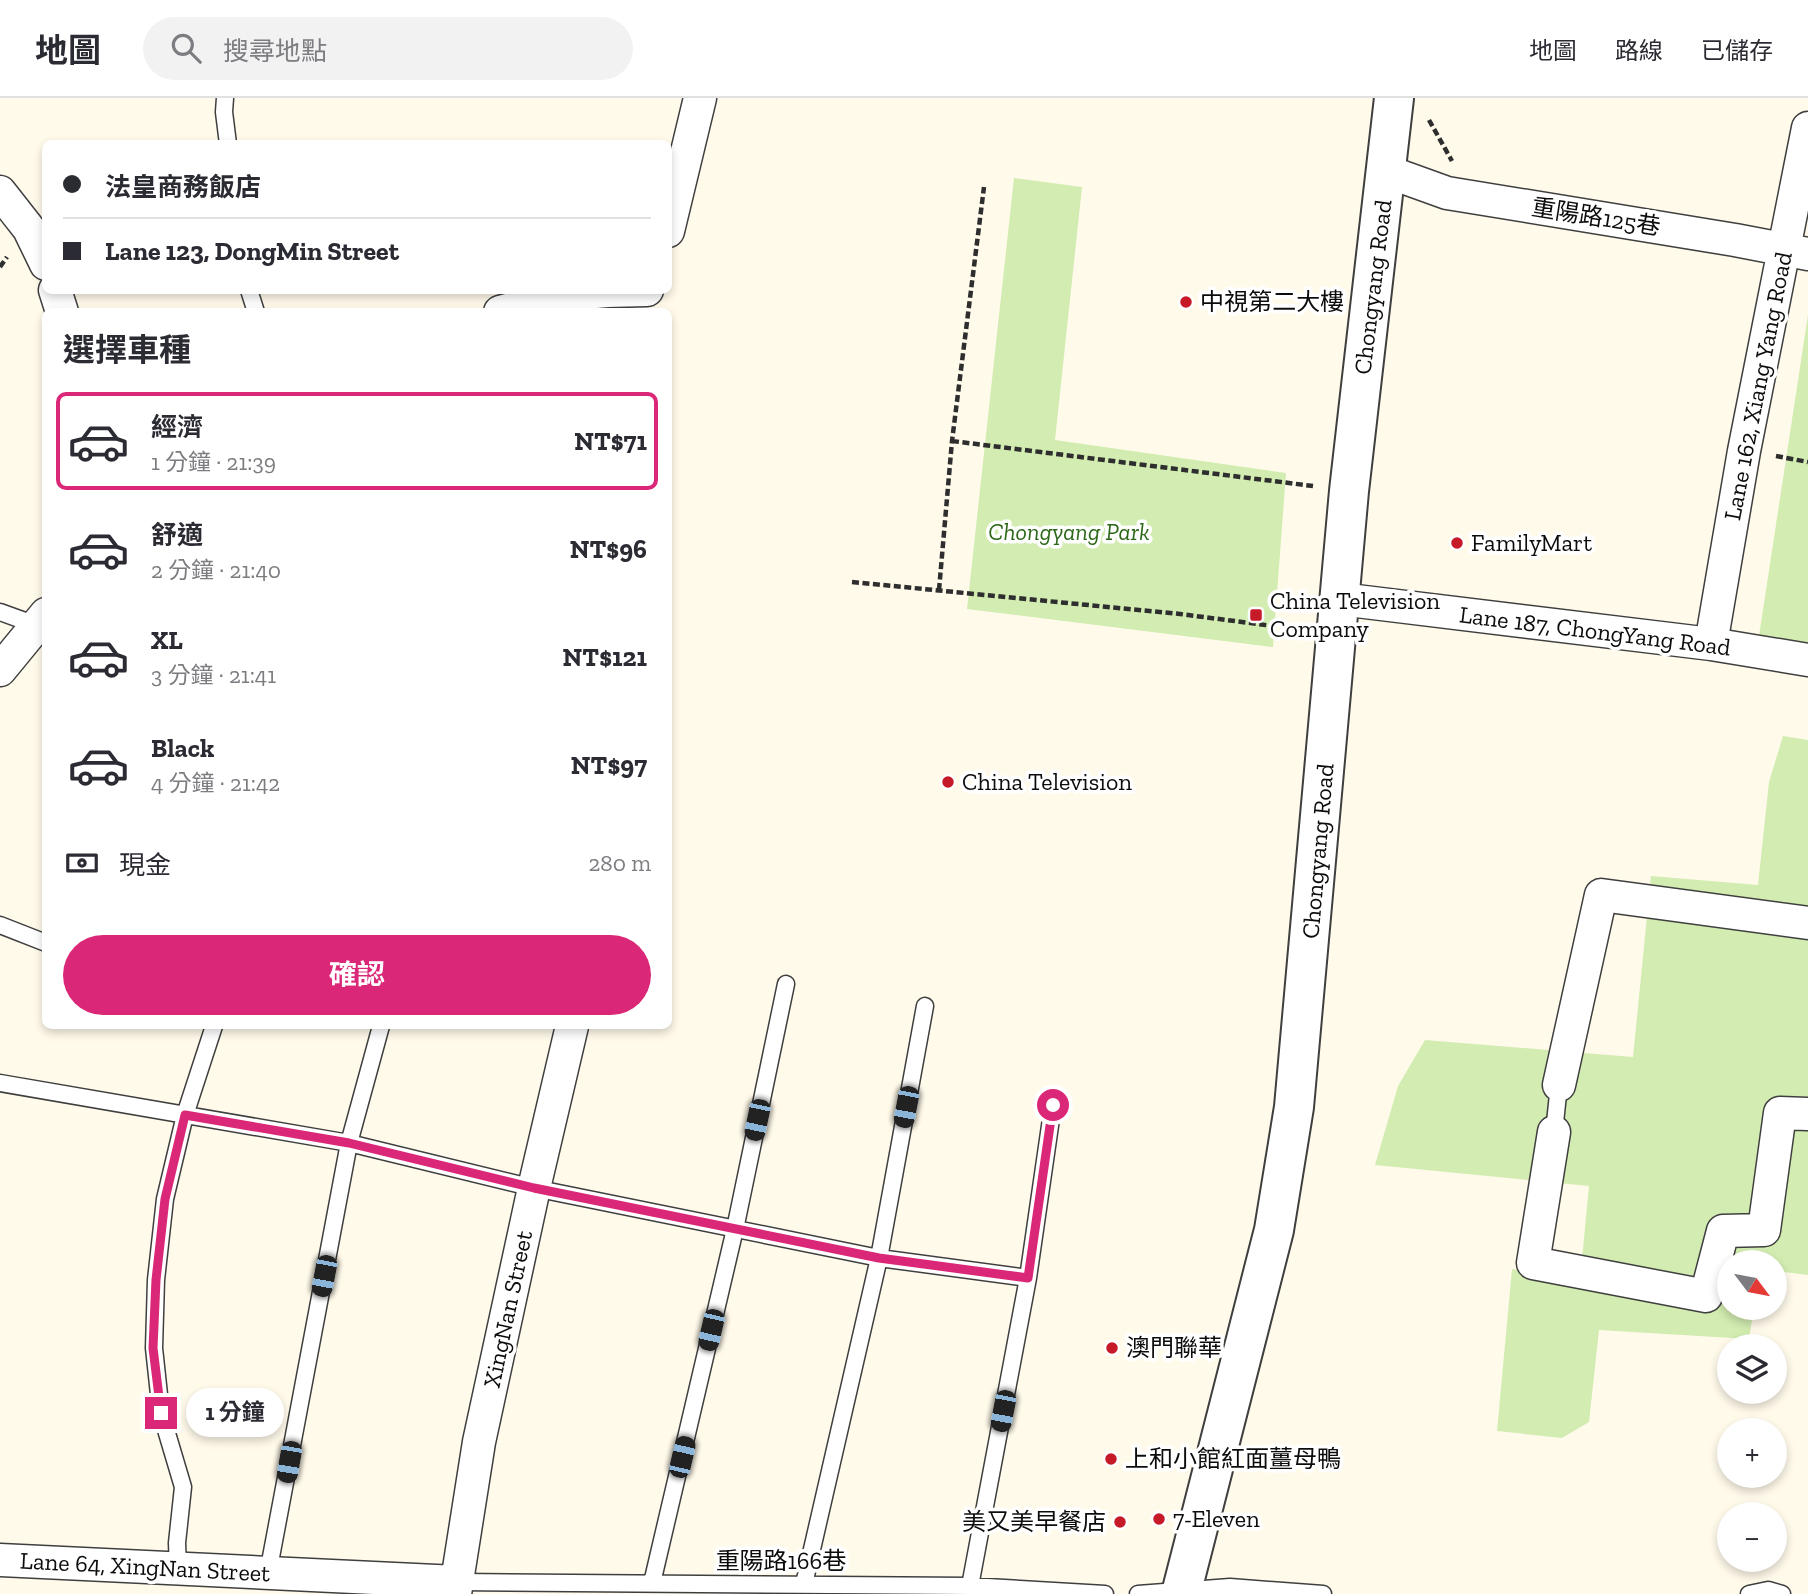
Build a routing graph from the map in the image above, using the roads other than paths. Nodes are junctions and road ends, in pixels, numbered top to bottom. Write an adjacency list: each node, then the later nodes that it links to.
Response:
1 (225, 98): 5 (lane)
2 (700, 98): 8 (street)
3 (1394, 98): 6 (street, Chongyang Road)
4 (1808, 128): 9 (street, Lane 162, Xiang Yang Road)
5 (228, 140)
6 (1387, 172): 9 (street, 重陽路125巷); 13 (street, Chongyang Road)
7 (0, 192): 10 (street)
8 (672, 214)
9 (1796, 252): 16 (street, Lane 162, Xiang Yang Road)
10 (42, 256)
11 (573, 294): 12 (street)
12 (515, 308)
13 (1340, 599): 16 (street, Lane 187, ChongYang Road); 45 (street, Chongyang Road)
14 (0, 612): 15 (lane)
15 (41, 620): 18 (street)
16 (1711, 644): 17 (street, Lane 187, ChongYang Road)
17 (1808, 660)
18 (0, 670)
19 (1808, 923): 28 (street)
20 (0, 925): 21 (lane)
21 (42, 941)
22 (786, 984): 35 (lane)
23 (925, 1006): 36 (lane)
24 (213, 1029): 31 (lane)
25 (380, 1029): 33 (lane)
26 (571, 1029): 34 (street, XingNan Street)
27 (0, 1083): 31 (lane)
28 (1559, 1085): 32 (lane)
29 (1053, 1105): 37 (lane)
30 (1808, 1114): 32 (street)
31 (185, 1115): 33 (lane); 39 (lane)
32 (1554, 1132)
33 (349, 1143): 34 (lane); 40 (lane)
34 (534, 1188): 35 (lane); 44 (street, XingNan Street)
35 (735, 1228): 36 (lane); 41 (lane)
36 (879, 1258): 37 (lane); 42 (lane)
37 (1028, 1278): 43 (lane)
38 (0, 1560): 39 (street, Lane 64, XingNan Street)
39 (178, 1568): 40 (street, Lane 64, XingNan Street)
40 (268, 1573): 44 (street, Lane 64, XingNan Street)
41 (652, 1583): 42 (lane, 重陽路166巷); 44 (lane, 重陽路166巷)
42 (804, 1584): 43 (lane, 重陽路166巷)
43 (970, 1586): 46 (lane, 重陽路166巷)
44 (456, 1588)
45 (1181, 1592): 47 (lane); 48 (lane)
46 (1105, 1594)
47 (1138, 1594)
48 (1323, 1594)
49 (1749, 1594): 50 (lane)
50 (1782, 1594)

